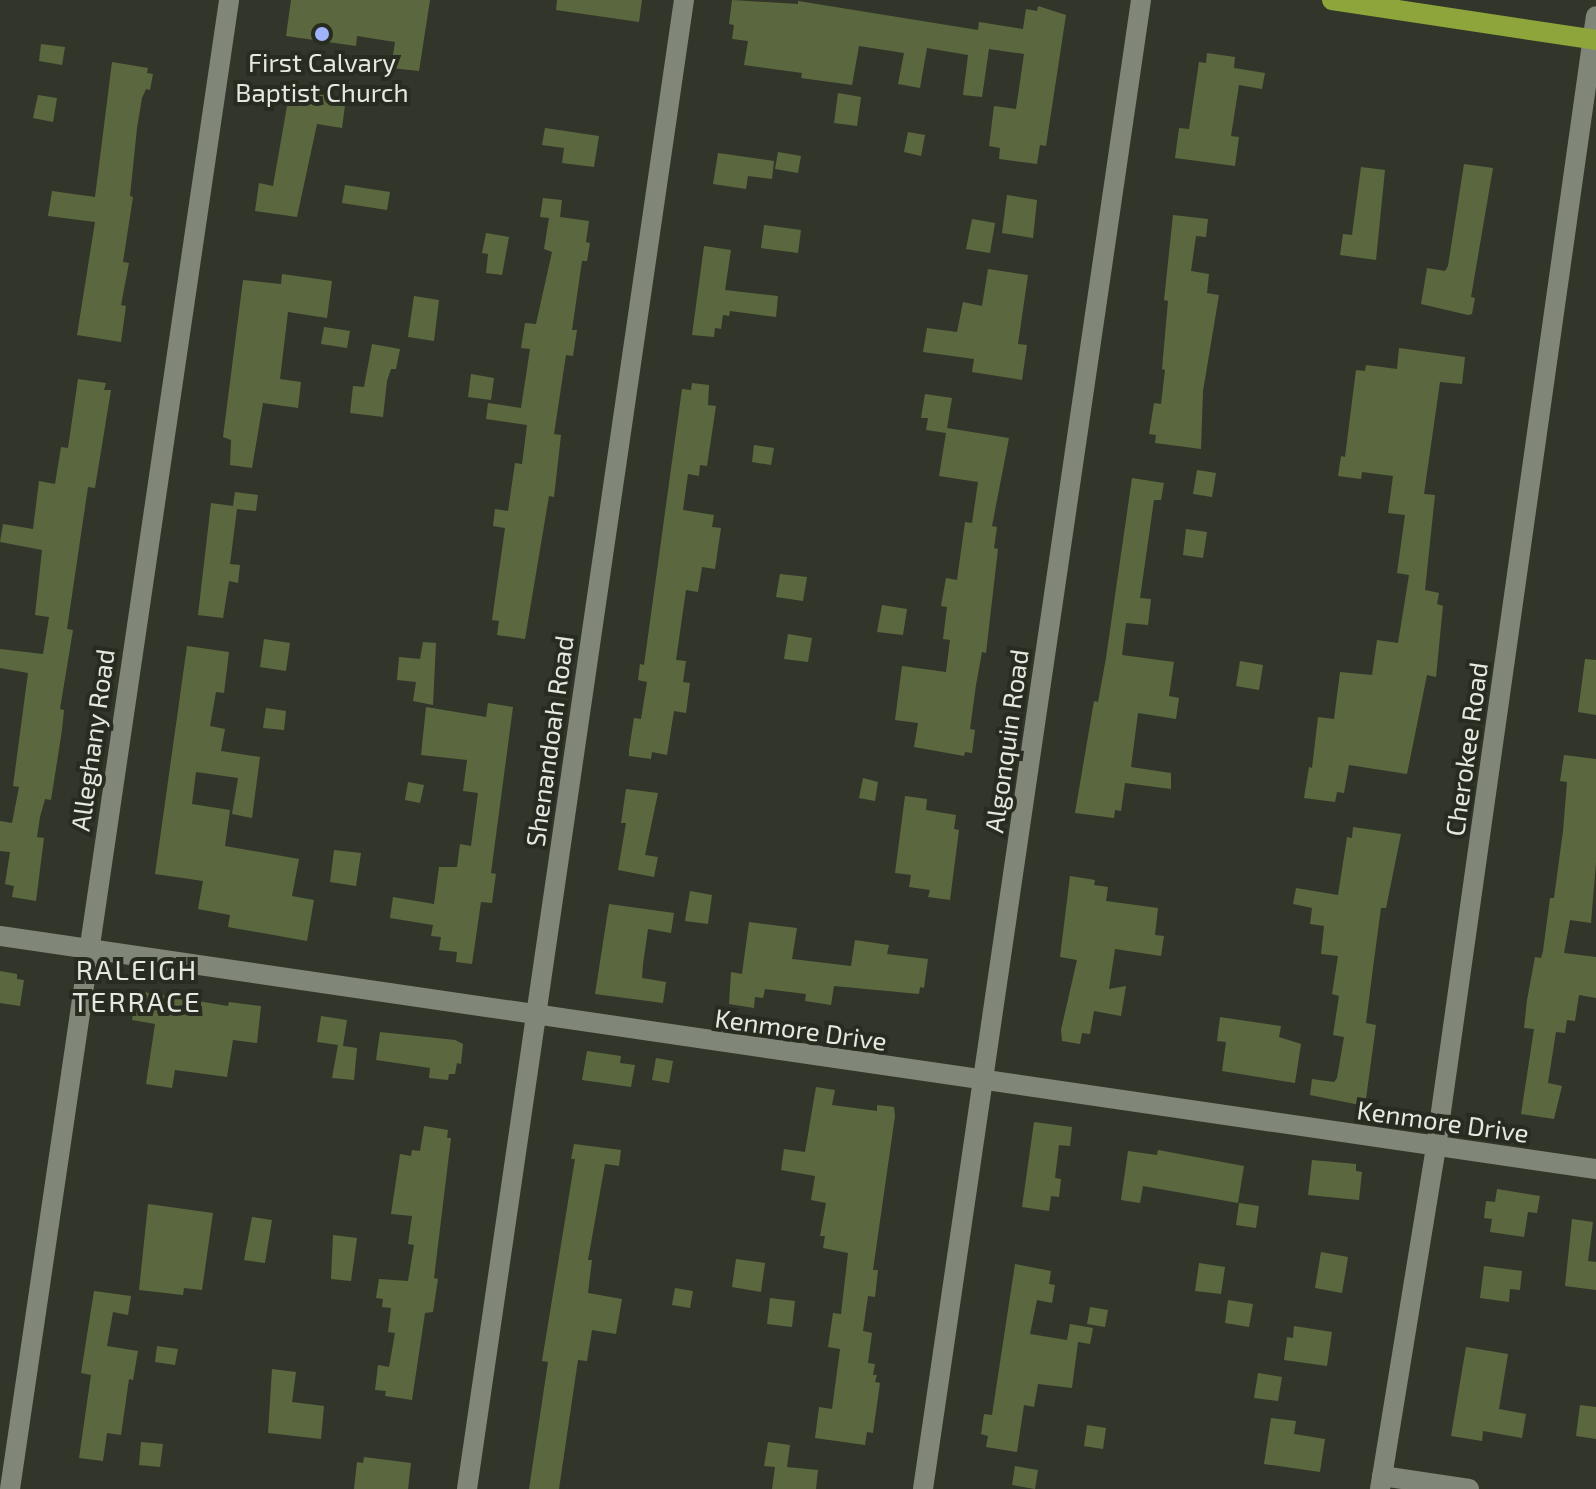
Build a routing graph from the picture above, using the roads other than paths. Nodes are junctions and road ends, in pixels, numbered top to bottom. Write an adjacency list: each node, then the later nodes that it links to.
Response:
1 (229, 0): 8 (street, Alleghany Road)
2 (684, 0): 9 (street, Shenandoah Road)
3 (1141, 0): 10 (street, Algonquin Road)
4 (1332, 0): 6 (main road)
5 (1596, 16): 6 (street, Cherokee Road)
6 (1594, 40): 11 (street, Cherokee Road)
7 (0, 936): 8 (street, Kenmore Drive)
8 (87, 949): 9 (street, Kenmore Drive); 14 (street, Alleghany Road)
9 (535, 1016): 10 (street, Kenmore Drive); 15 (street, Shenandoah Road)
10 (983, 1081): 11 (street, Kenmore Drive); 16 (street, Algonquin Road)
11 (1436, 1147): 12 (street, Kenmore Drive); 13 (street, Cherokee Road)
12 (1596, 1169)
13 (1381, 1483): 17 (street)
14 (10, 1489)
15 (467, 1489)
16 (923, 1489)
17 (1469, 1489)

